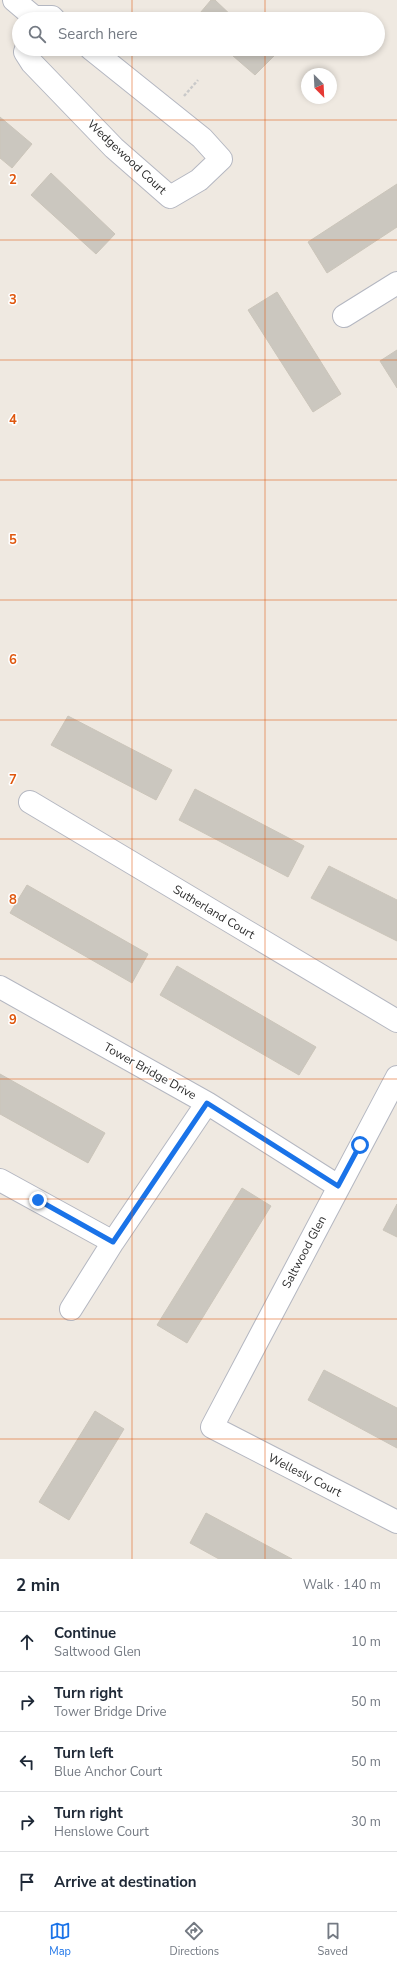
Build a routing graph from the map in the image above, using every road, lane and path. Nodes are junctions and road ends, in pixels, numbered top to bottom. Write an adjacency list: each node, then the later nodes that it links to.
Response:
1 (14, 0): 2 (street)
2 (32, 12)
3 (28, 56): 4 (street, Wedgewood Court)
4 (100, 56)
5 (397, 283): 6 (street)
6 (344, 316)
7 (30, 802): 9 (street, Sutherland Court)
8 (0, 987): 11 (street, Tower Bridge Drive)
9 (397, 1022)
10 (397, 1077): 13 (street, Saltwood Glen)
11 (207, 1103): 13 (street, Tower Bridge Drive); 14 (street)
12 (0, 1180): 14 (street)
13 (338, 1186): 16 (street, Saltwood Glen)
14 (113, 1242): 15 (street)
15 (71, 1309)
16 (212, 1427): 17 (street, Wellesly Court)
17 (397, 1522)

